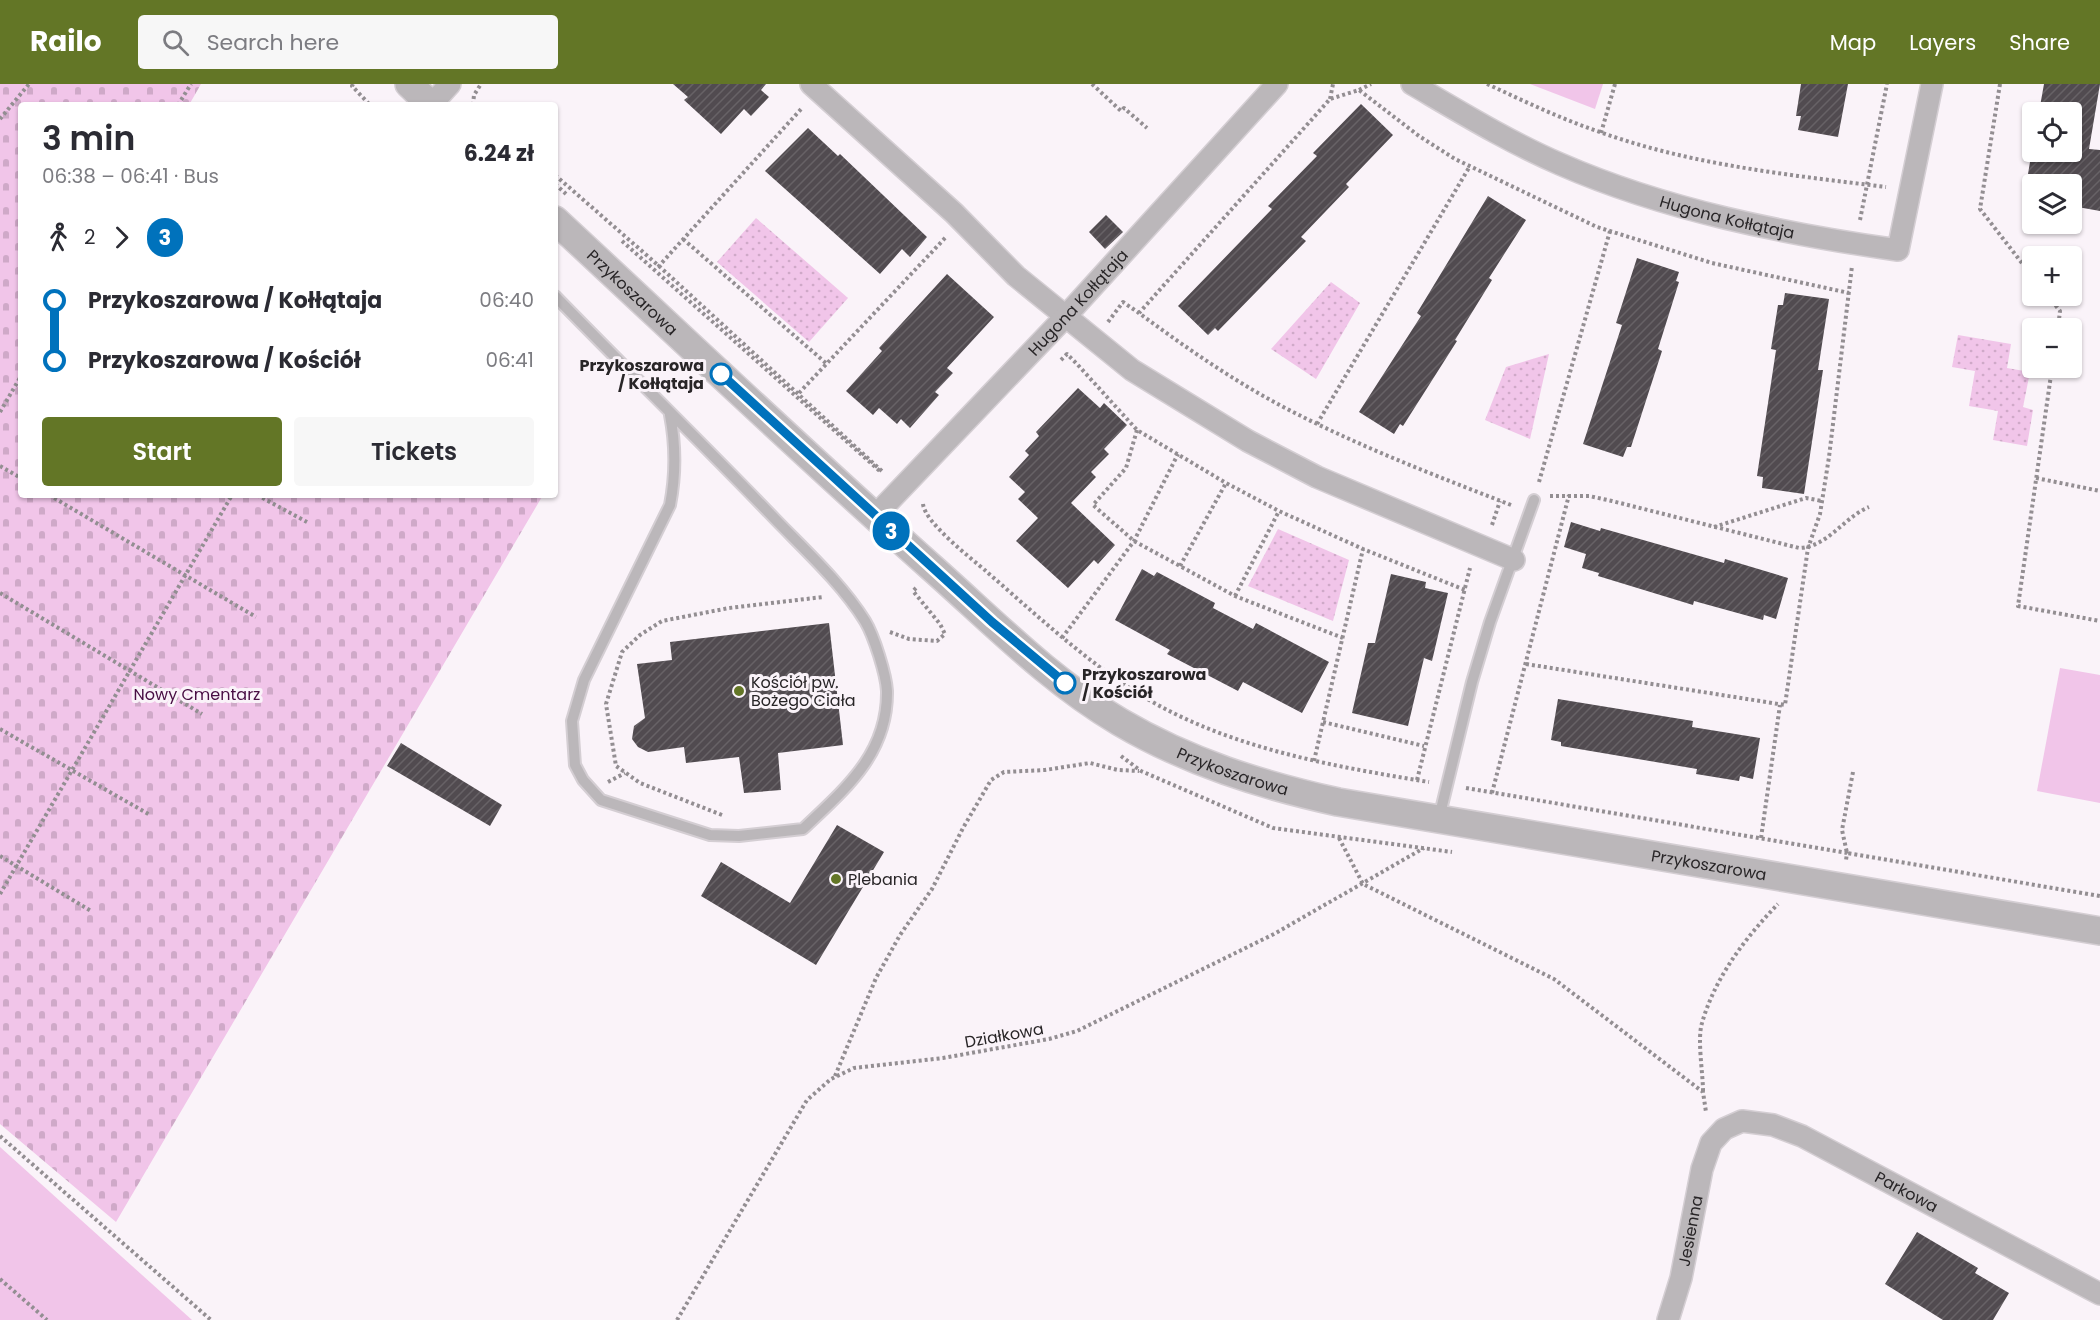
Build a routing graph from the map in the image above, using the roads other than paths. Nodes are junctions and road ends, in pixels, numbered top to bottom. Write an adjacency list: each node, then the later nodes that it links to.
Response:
1 (409, 84): 7 (street)
2 (450, 84): 8 (street)
3 (1277, 84): 11 (street, Hugona Kołłątaja)
4 (1412, 84): 5 (street, Hugona Kołłątaja)
5 (1932, 84)
6 (810, 92): 11 (street)
7 (428, 102)
8 (434, 102)
9 (558, 226): 14 (street, Przykoszarowa)
10 (558, 299): 12 (lane)
11 (1065, 317): 14 (street, Hugona Kołłątaja); 15 (street)
12 (670, 415): 12 (lane)
13 (1534, 500): 15 (lane)
14 (874, 517): 16 (street, Przykoszarowa)
15 (1514, 560): 16 (lane)
16 (1439, 818): 17 (street, Przykoszarowa)
17 (2100, 931)
18 (1711, 1143): 19 (street, Parkowa); 20 (street, Jesienna)
19 (2100, 1294)
20 (1668, 1320)

